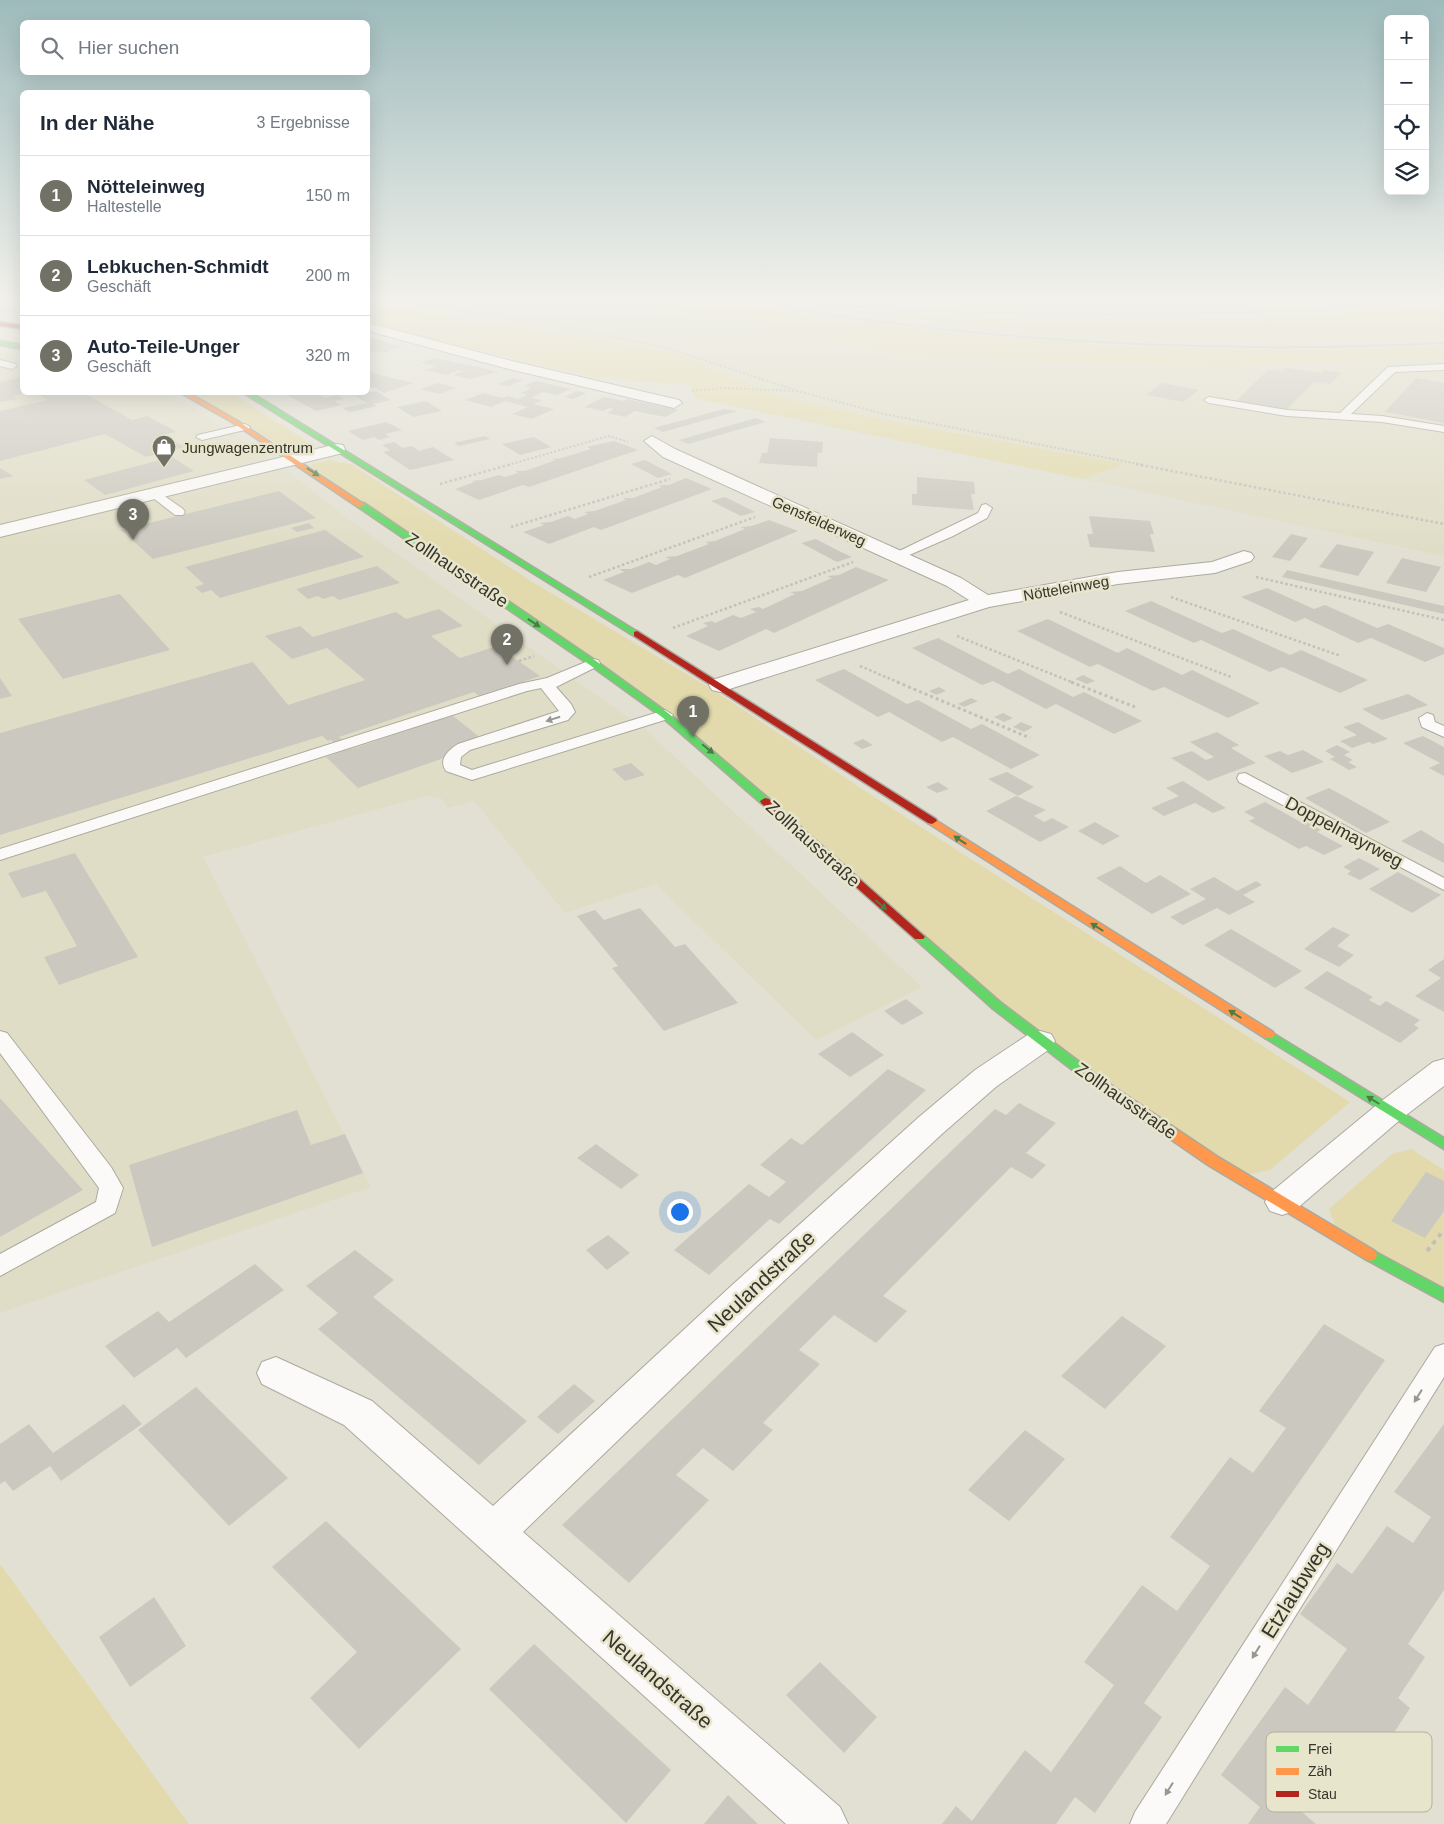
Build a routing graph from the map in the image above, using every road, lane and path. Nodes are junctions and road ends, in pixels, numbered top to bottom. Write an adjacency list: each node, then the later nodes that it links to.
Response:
1 (586, 382): 9 (street)
2 (772, 382): 5 (path)
3 (1379, 382): 10 (lane)
4 (691, 391): 5 (path)
5 (802, 392): 23 (path)
6 (187, 395): 11 (main road, Zollhausstraße)
7 (250, 395): 15 (main road)
8 (1208, 400): 10 (lane)
9 (674, 403)
10 (1342, 418): 12 (lane)
11 (245, 427): 13 (lane); 16 (main road, Zollhausstraße)
12 (1444, 429)
13 (202, 436)
14 (652, 441): 17 (street, Gensfelderweg); 18 (path)
15 (337, 449): 16 (street); 18 (main road)
16 (294, 460): 19 (street); 39 (main road, Zollhausstraße, one-way to 39)
17 (704, 469): 20 (street, Gensfelderweg); 25 (path)
18 (408, 493): 25 (main road)
19 (156, 494): 22 (lane); 24 (street)
20 (786, 506): 26 (street, Gensfelderweg); 29 (path)
21 (986, 508): 26 (lane)
22 (178, 512)
23 (1444, 524)
24 (0, 531)
25 (479, 536): 34 (main road)
26 (889, 553): 31 (street, Gensfelderweg); 34 (path)
27 (1235, 560): 28 (street, Nötteleinweg); 32 (path)
28 (1118, 578): 30 (street, Nötteleinweg); 37 (path)
29 (582, 580)
30 (1017, 596): 31 (street, Nötteleinweg); 40 (path)
31 (985, 602): 33 (street, Nötteleinweg)
32 (1444, 620)
33 (923, 622): 35 (street, Nötteleinweg); 43 (path)
34 (644, 638): 42 (main road)
35 (829, 652): 42 (street, Nötteleinweg); 47 (path)
36 (534, 656): 38 (path)
37 (1341, 656)
38 (519, 661)
39 (594, 663): 41 (lane); 44 (main road, Zollhausstraße)
40 (1231, 677)
41 (551, 682): 44 (lane, one-way to 44); 49 (lane)
42 (720, 685): 54 (main road, one-way to 42)
43 (1135, 707)
44 (666, 715): 52 (main road, Zollhausstraße, one-way to 52)
45 (1427, 718): 46 (lane)
46 (1444, 732)
47 (1030, 738)
48 (1245, 778): 50 (lane, Doppelmayrweg)
49 (0, 855)
50 (1444, 885)
51 (0, 1038): 57 (lane)
52 (1040, 1041): 56 (main road, Zollhausstraße); 61 (street, Neulandstraße)
53 (1444, 1070): 54 (street)
54 (1390, 1111): 55 (main road); 56 (street)
55 (1444, 1144)
56 (1282, 1202): 58 (main road, Zollhausstraße)
57 (0, 1266)
58 (1444, 1296)
59 (1444, 1355): 63 (lane, Etzlaubweg, one-way to 63)
60 (276, 1373): 61 (street, Neulandstraße)
61 (493, 1533): 62 (street, Neulandstraße)
62 (823, 1824)
63 (1147, 1824)

